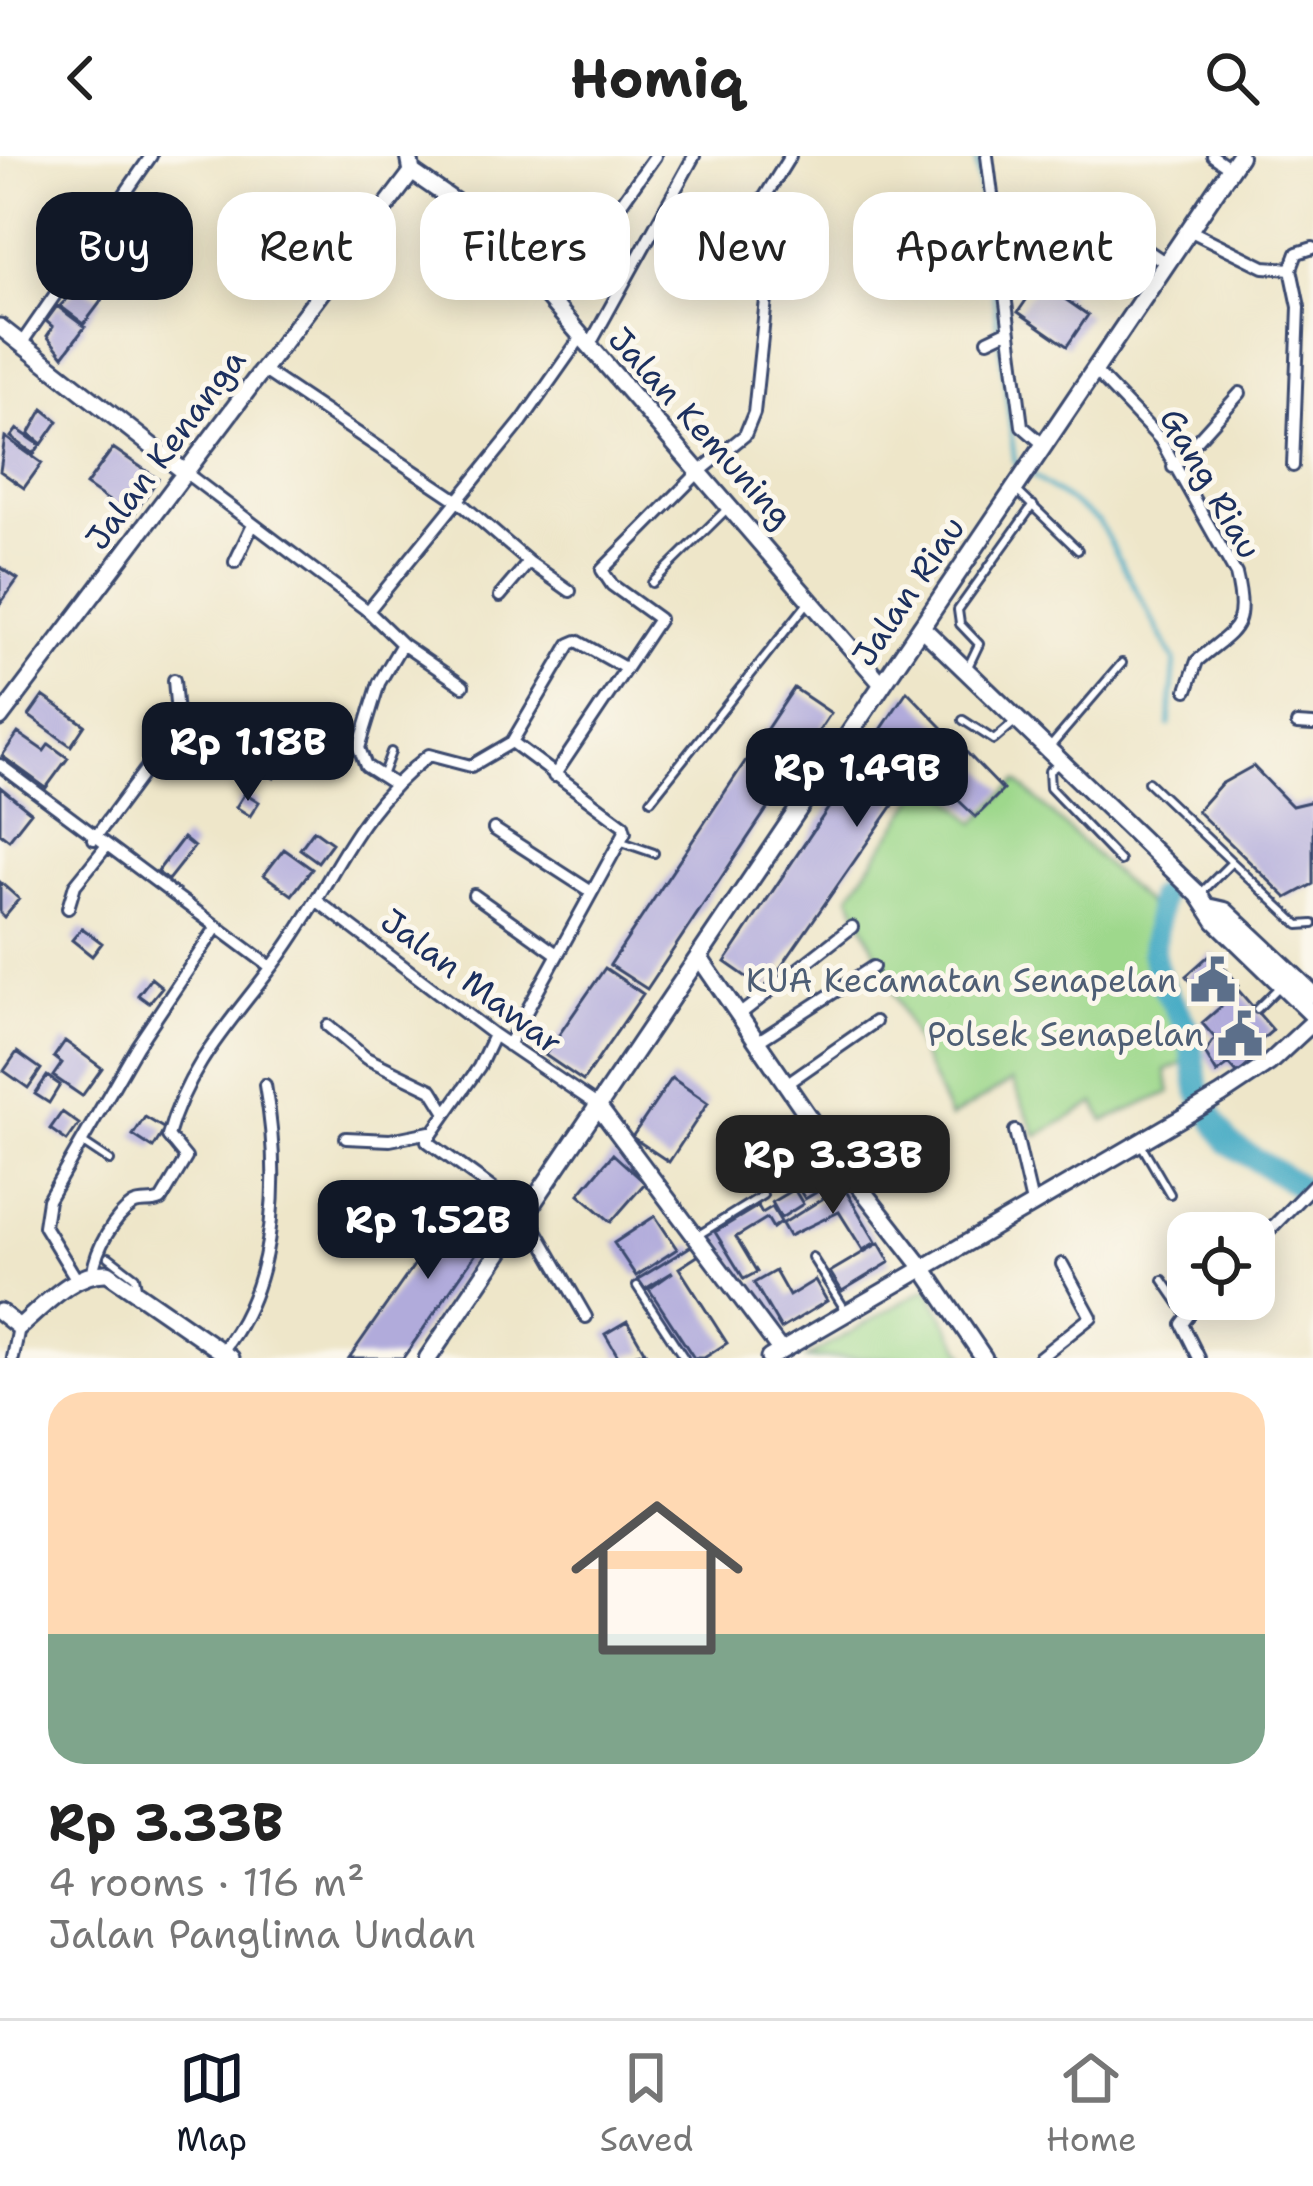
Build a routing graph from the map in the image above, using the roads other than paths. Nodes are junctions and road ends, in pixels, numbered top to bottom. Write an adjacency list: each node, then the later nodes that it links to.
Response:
1 (151, 156): 21 (street)
2 (655, 156): 18 (street)
3 (694, 156): 20 (street)
4 (790, 156): 28 (street)
5 (987, 156): 10 (street)
6 (1213, 156): 7 (street)
7 (1235, 162): 11 (main road, Jalan Riau)
8 (411, 164): 9 (street, Jalan Kenanga); 18 (street, Jalan Kemuning)
9 (391, 192)
10 (989, 192)
11 (1189, 230): 14 (main road, Jalan Riau); 15 (street)
12 (1313, 248): 15 (street)
13 (1156, 255): 14 (street)
14 (1166, 262): 23 (main road, Jalan Riau)
15 (1291, 269): 26 (street)
16 (314, 300): 22 (street, Jalan Kenanga)
17 (996, 300): 25 (street)
18 (551, 302): 20 (street, Jalan Kemuning)
19 (0, 327): 21 (street)
20 (585, 341): 28 (street, Jalan Kemuning); 31 (street)
21 (21, 344): 29 (street)
22 (262, 370): 29 (street, Jalan Kenanga); 31 (street)
23 (1094, 370): 25 (main road, Jalan Riau); 27 (street, Gang Riau)
24 (1240, 393): 27 (street)
25 (1044, 445): 30 (main road, Jalan Riau)
26 (1293, 466)
27 (1173, 467): 51 (street, Gang Riau)
28 (699, 472): 33 (street, Jalan Kemuning); 46 (street)
29 (186, 473): 34 (street); 52 (street, Jalan Kenanga)
30 (1019, 479): 32 (lane); 43 (main road, Jalan Riau)
31 (457, 500): 37 (street); 42 (street)
32 (1033, 505): 35 (lane); 47 (lane)
33 (730, 507): 38 (lane); 41 (street, Jalan Kemuning)
34 (253, 524): 36 (street); 42 (street)
35 (1078, 550)
36 (235, 562)
37 (529, 562): 39 (street); 40 (street)
38 (652, 583)
39 (570, 591)
40 (500, 596)
41 (809, 601): 49 (street, Jalan Kemuning); 65 (lane)
42 (368, 611): 44 (street)
43 (921, 627): 47 (main road); 49 (main road, Jalan Riau)
44 (402, 644): 50 (street); 61 (street)
45 (1122, 663): 59 (lane)
46 (626, 668): 57 (street); 62 (street)
47 (967, 670): 53 (main road)
48 (174, 680): 67 (street)
49 (883, 684): 82 (main road, Jalan Riau)
50 (463, 686)
51 (1187, 690)
52 (0, 718)
53 (1018, 718): 54 (lane); 59 (main road)
54 (963, 720)
55 (1297, 724): 56 (street)
56 (1313, 725)
57 (512, 742): 62 (street); 64 (street)
58 (391, 752): 61 (lane)
59 (1055, 756): 71 (lane); 76 (main road)
60 (0, 765): 67 (street)
61 (382, 776): 64 (street)
62 (554, 776): 68 (street)
63 (1148, 782): 72 (lane)
64 (394, 784): 75 (street)
65 (652, 800)
66 (494, 829): 73 (street)
67 (94, 839): 69 (street)
68 (622, 842): 70 (lane); 73 (street)
69 (105, 848): 77 (street); 80 (street)
70 (654, 853)
71 (1120, 861)
72 (1232, 862): 76 (lane); 78 (lane)
73 (590, 891): 81 (street)
74 (474, 895): 81 (street)
75 (316, 900): 84 (street); 92 (street, Jalan Mawar)
76 (1206, 901): 85 (main road); 86 (main road)
77 (68, 908)
78 (1313, 924)
79 (852, 927): 88 (street)
80 (216, 928): 84 (street); 103 (street)
81 (557, 954): 94 (street)
82 (699, 957): 88 (street); 97 (main road, Jalan Riau)
83 (873, 967): 93 (street)
84 (271, 968): 116 (street)
85 (1282, 984): 87 (lane); 89 (main road)
86 (1313, 994)
87 (1257, 1009)
88 (739, 1016): 93 (street)
89 (1313, 1018): 102 (street)
90 (875, 1022): 95 (street)
91 (328, 1026): 98 (street)
92 (494, 1035): 94 (street, Jalan Mawar); 98 (street)
93 (757, 1042): 95 (street)
94 (508, 1046): 97 (street, Jalan Mawar)
95 (786, 1084): 115 (street)
96 (265, 1085): 128 (street)
97 (597, 1105): 109 (main road, Jalan Riau); 111 (street)
98 (445, 1111): 100 (street)
99 (1015, 1131): 108 (street)
100 (430, 1132): 101 (street); 109 (street)
101 (346, 1138)
102 (1141, 1142): 106 (lane); 108 (street)
103 (83, 1143): 104 (lane); 117 (street)
104 (110, 1161)
105 (1313, 1185): 110 (street)
106 (1170, 1193)
107 (763, 1195): 111 (lane)
108 (1032, 1203): 115 (street)
109 (526, 1213): 124 (street); 130 (main road, Jalan Riau)
110 (1275, 1226)
111 (697, 1236): 127 (street)
112 (812, 1256): 122 (lane)
113 (109, 1257): 121 (lane)
114 (1062, 1264): 133 (street)
115 (922, 1268): 122 (street); 132 (street)
116 (93, 1272): 117 (street); 121 (street)
117 (77, 1280): 126 (street)
118 (1163, 1280): 120 (lane)
119 (637, 1286): 131 (lane)
120 (1167, 1286)
121 (137, 1290): 128 (street)
122 (846, 1311): 127 (street)
123 (0, 1312): 126 (street)
124 (586, 1317)
125 (1185, 1320): 134 (street)
126 (19, 1327): 129 (street)
127 (775, 1354)
128 (227, 1355)
129 (13, 1358)
130 (428, 1358)
131 (684, 1358)
132 (984, 1358)
133 (1039, 1358)
134 (1199, 1358)

